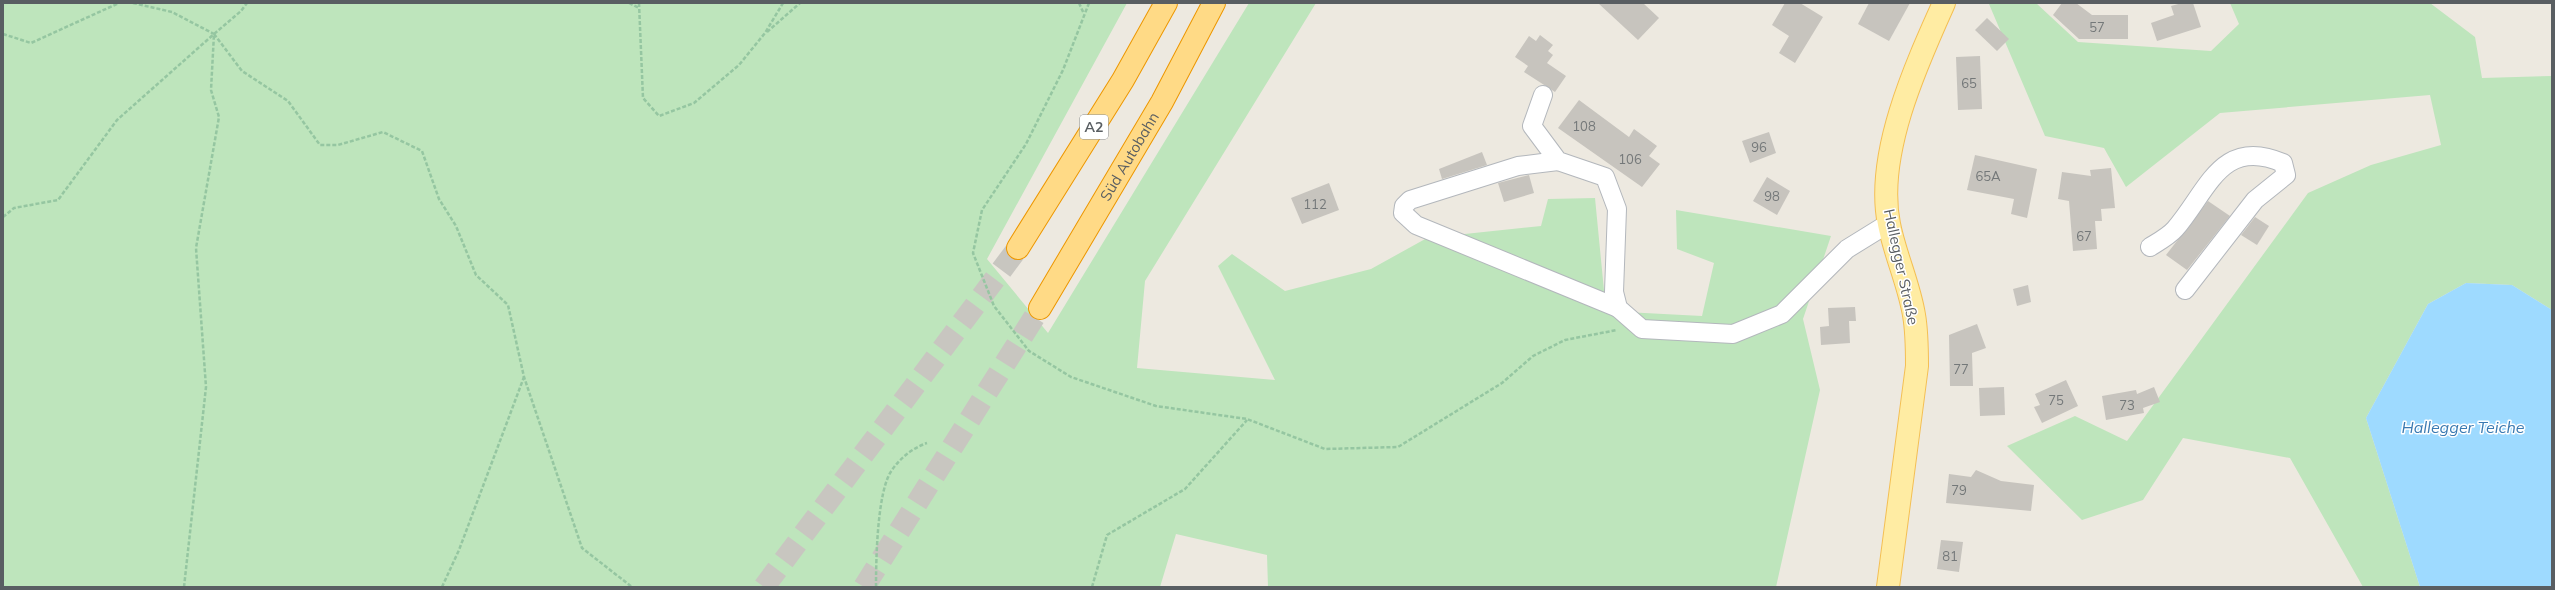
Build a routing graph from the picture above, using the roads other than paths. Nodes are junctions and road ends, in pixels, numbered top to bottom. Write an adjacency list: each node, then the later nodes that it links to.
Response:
1 (1166, 3): 8 (highway, A2)
2 (1214, 3): 10 (highway, Süd Autobahn)
3 (1944, 3): 6 (main road, Hallegger Straße)
4 (1543, 95): 5 (street)
5 (1558, 161): 11 (street); 11 (street)
6 (1889, 223): 11 (street); 12 (main road, Hallegger Straße)
7 (2150, 247): 9 (street)
8 (1018, 248)
9 (2186, 290)
10 (1040, 308)
11 (1618, 308)
12 (1888, 587)

